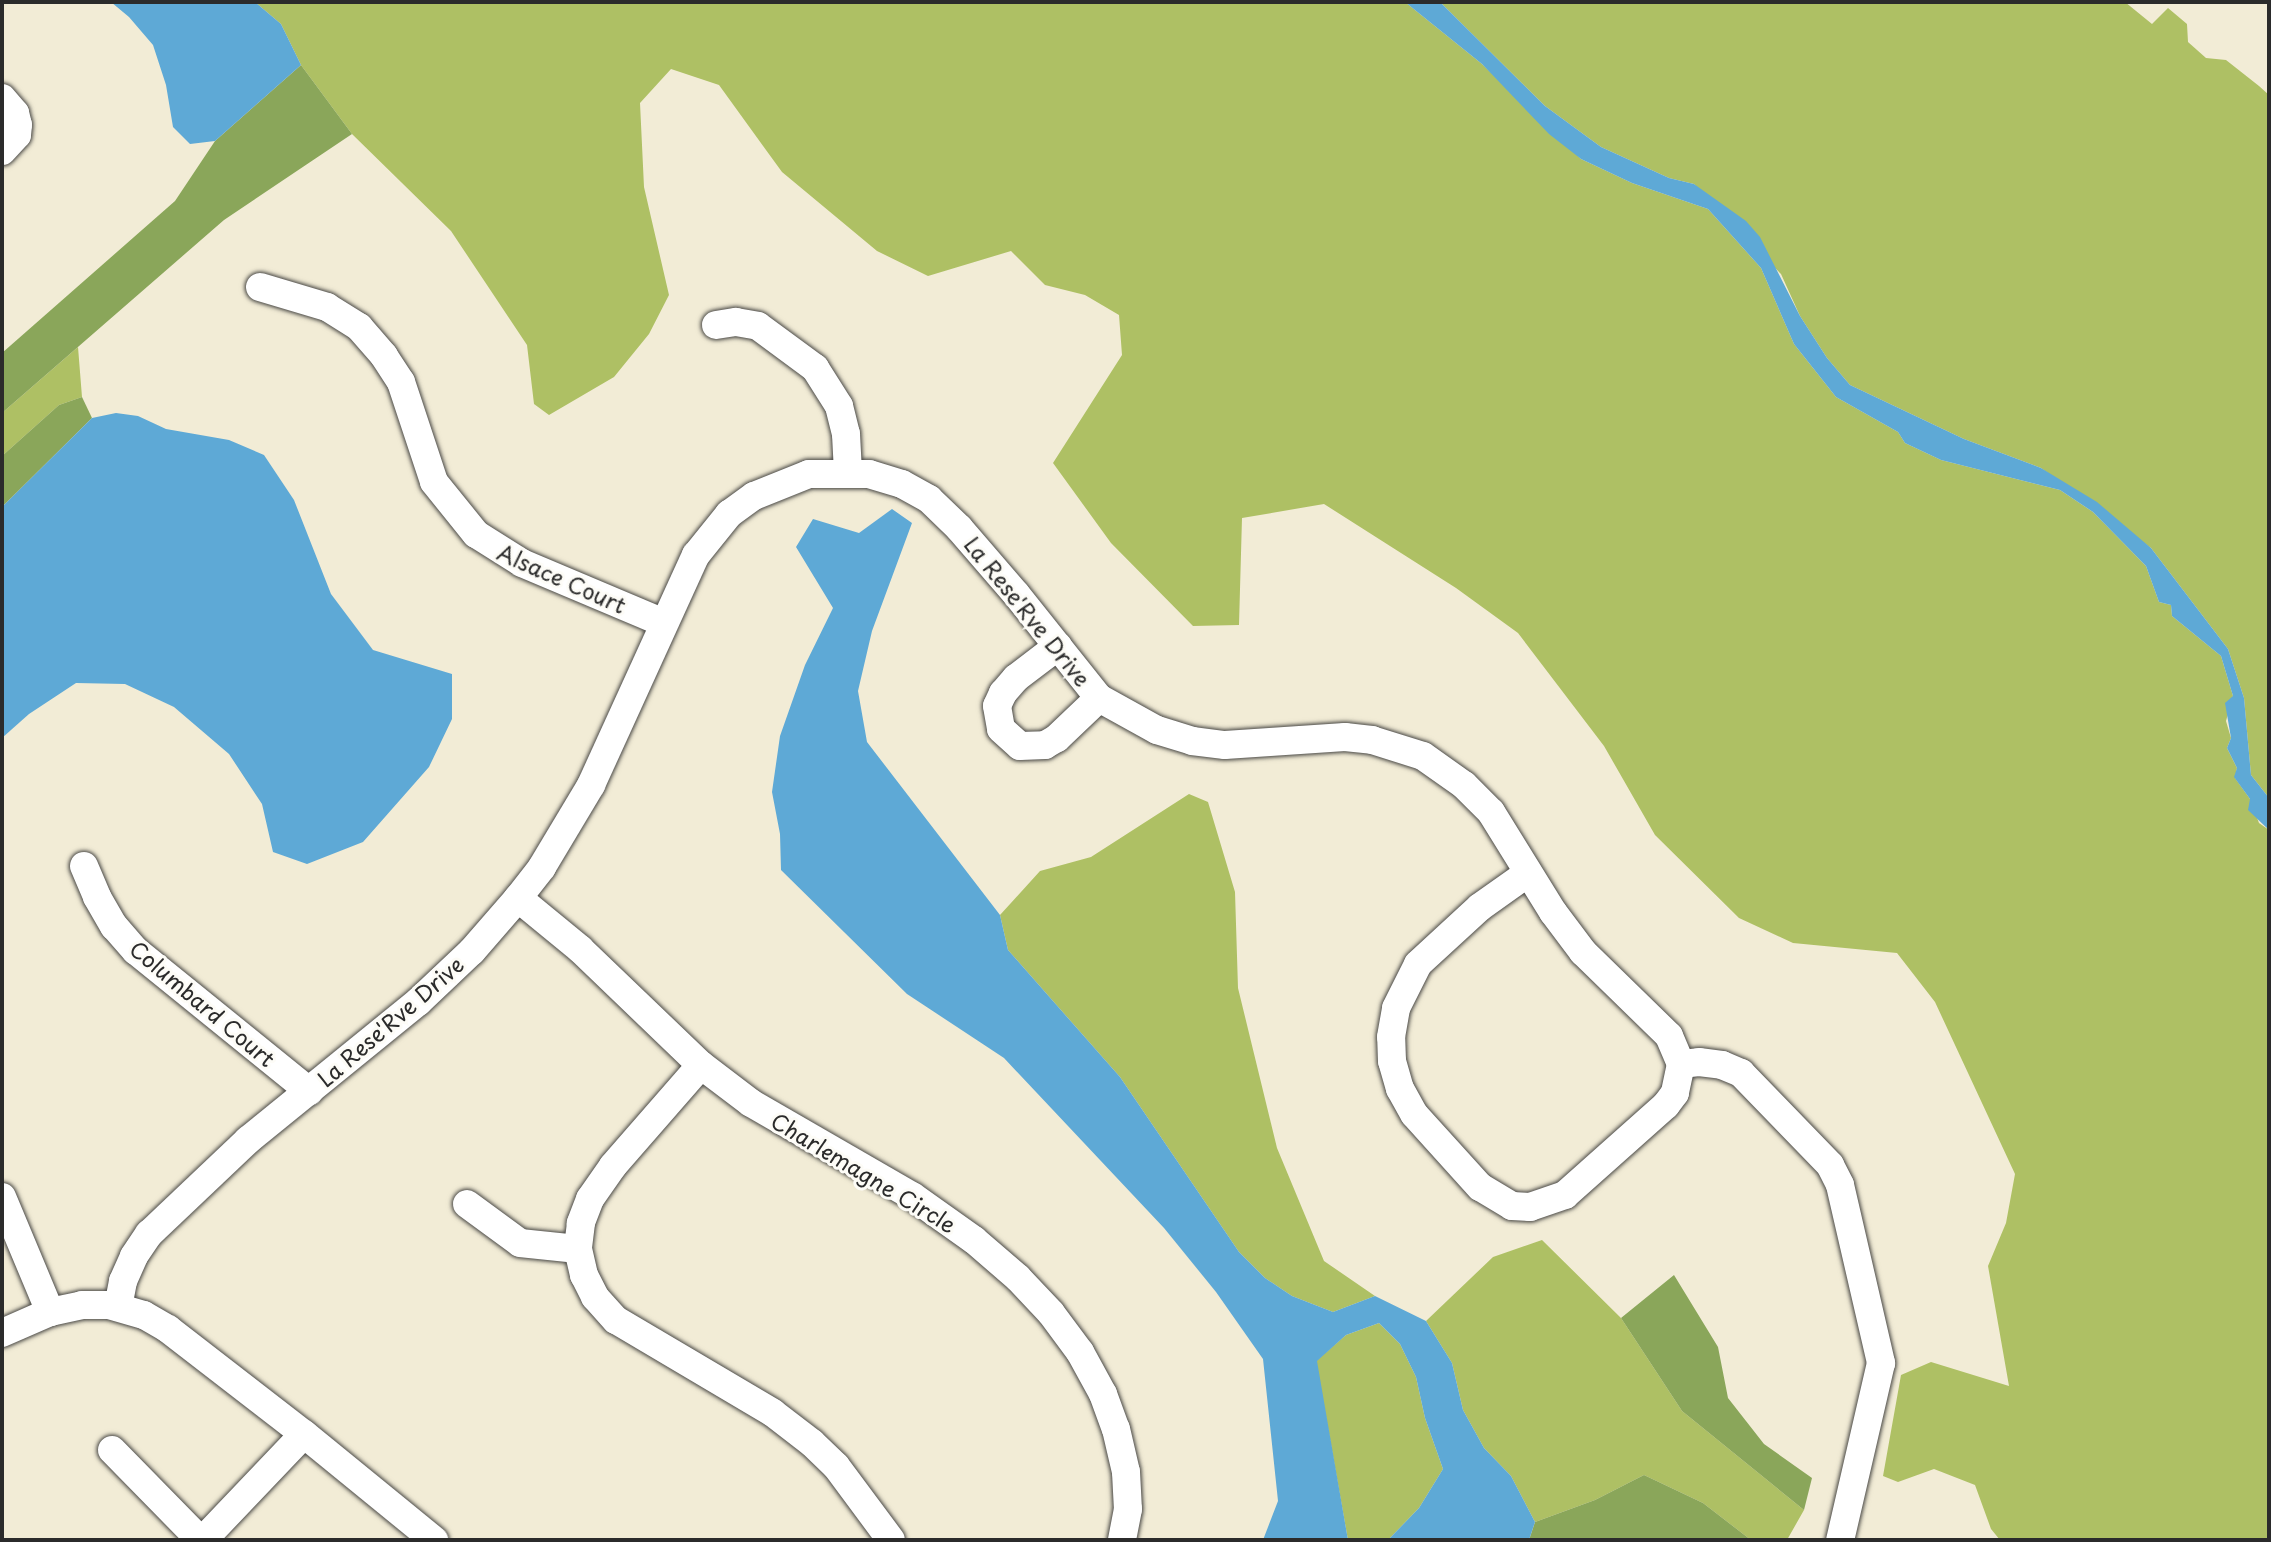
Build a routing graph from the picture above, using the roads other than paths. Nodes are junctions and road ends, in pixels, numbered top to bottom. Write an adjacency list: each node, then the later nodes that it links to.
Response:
1 (2, 98): 2 (street)
2 (2, 151)
3 (260, 287): 6 (street, Alsace Court)
4 (716, 325): 5 (street)
5 (848, 471): 6 (street, La Rese'Rve Drive); 7 (street, La Rese'Rve Drive)
6 (664, 623): 11 (street, La Rese'Rve Drive)
7 (1058, 646): 8 (street, La Rese'Rve Drive); 8 (street)
8 (1099, 698): 10 (street, La Rese'Rve Drive)
9 (84, 866): 14 (street, Columbard Court)
10 (1528, 873): 12 (street, La Rese'Rve Drive); 12 (street)
11 (518, 898): 13 (street, Charlemagne Circle); 14 (street, La Rese'Rve Drive)
12 (1681, 1064): 27 (street)
13 (701, 1065): 17 (street); 26 (street, Charlemagne Circle)
14 (309, 1091): 18 (street, La Rese'Rve Drive)
15 (2, 1197): 19 (street)
16 (467, 1204): 17 (street)
17 (578, 1249): 25 (street)
18 (118, 1307): 19 (street); 21 (street)
19 (50, 1312): 20 (street)
20 (2, 1333)
21 (304, 1434): 23 (street); 24 (street)
22 (112, 1450): 23 (street)
23 (202, 1540)
24 (434, 1540)
25 (891, 1540)
26 (1122, 1540)
27 (1840, 1540)

